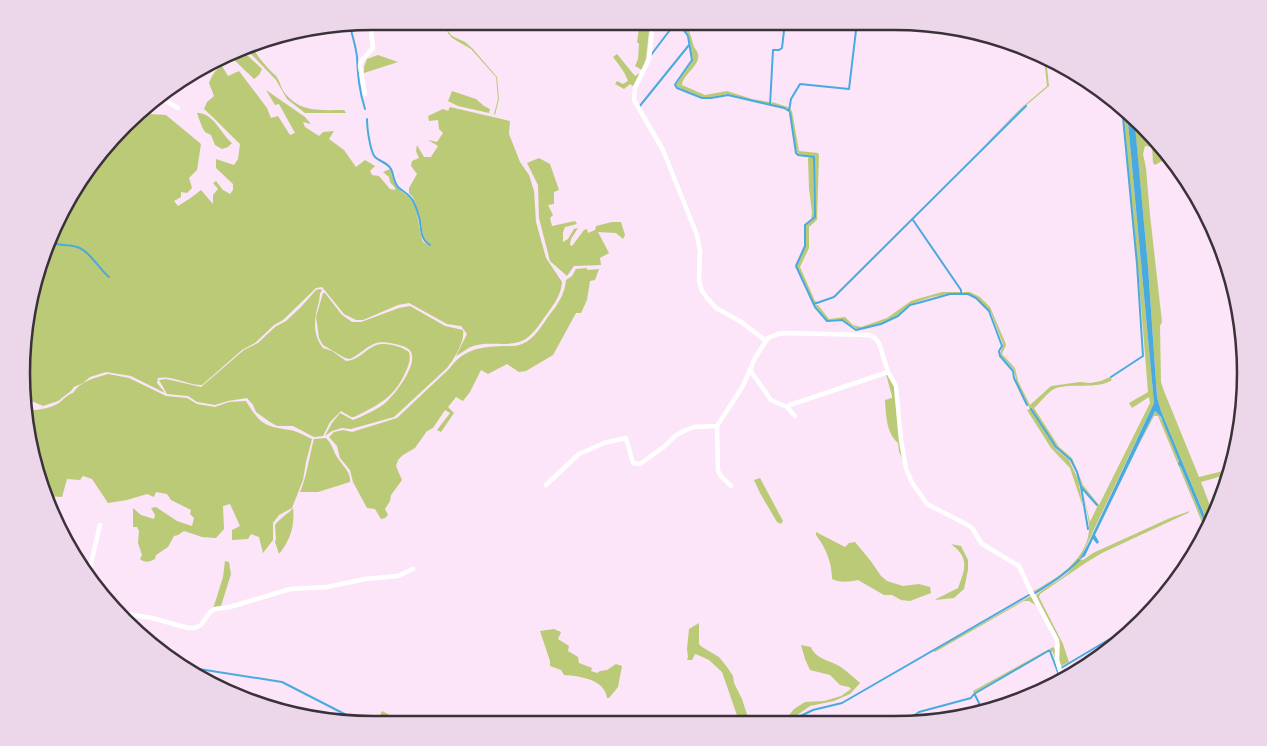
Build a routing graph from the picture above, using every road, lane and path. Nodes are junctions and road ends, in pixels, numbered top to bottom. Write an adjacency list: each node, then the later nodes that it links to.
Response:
1 (371, 30): 3 (street)
2 (652, 30): 6 (street)
3 (365, 94)
4 (165, 100): 5 (street)
5 (178, 108)
6 (766, 341): 7 (street); 8 (street)
7 (750, 370): 9 (street); 11 (street)
8 (888, 372): 9 (street); 18 (street)
9 (787, 407): 10 (street)
10 (795, 416)
11 (717, 426): 12 (street); 13 (street)
12 (546, 485)
13 (731, 486)
14 (100, 525): 15 (street)
15 (90, 567)
16 (413, 569): 17 (street)
17 (128, 614)
18 (1061, 673)

